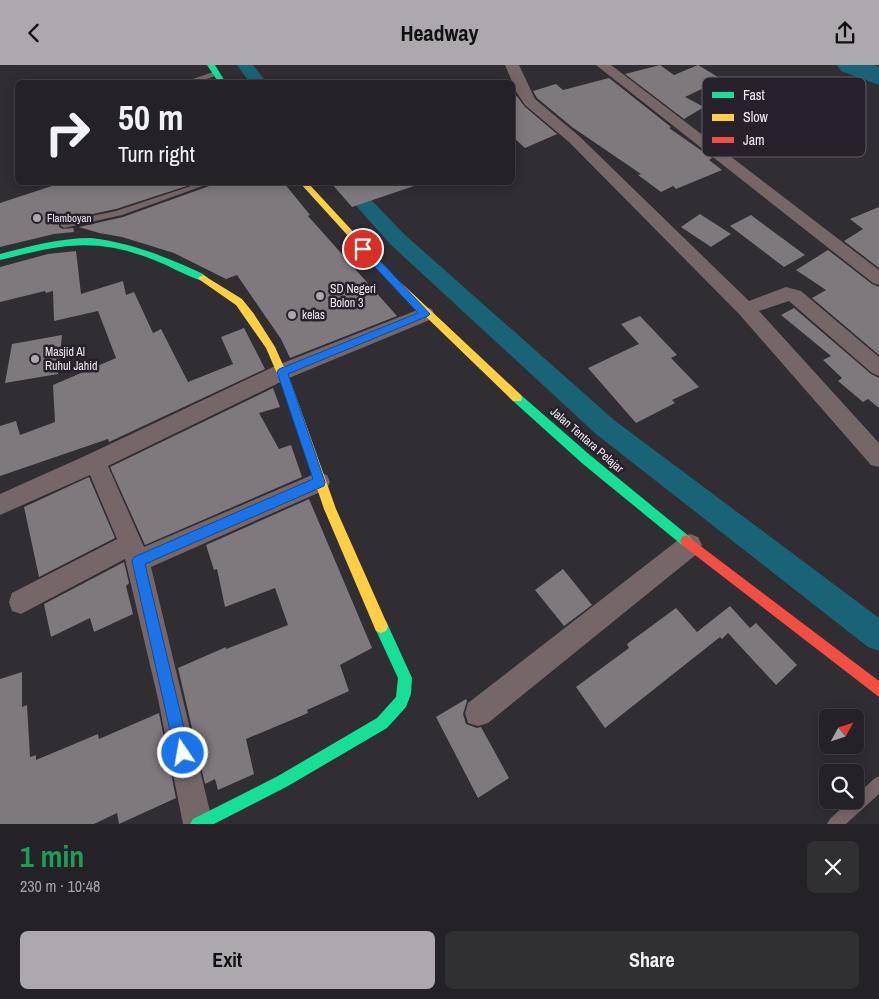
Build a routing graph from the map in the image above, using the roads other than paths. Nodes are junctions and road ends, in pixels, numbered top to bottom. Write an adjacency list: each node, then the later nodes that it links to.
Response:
1 (512, 65): 12 (street)
2 (604, 65): 5 (street)
3 (217, 74): 4 (lane)
4 (195, 80)
5 (702, 140)
6 (724, 157): 11 (street)
7 (201, 185): 9 (lane)
8 (306, 185): 13 (street, Jalan Tentara Pelajar)
9 (64, 225)
10 (0, 257): 15 (street)
11 (879, 279)
12 (746, 309): 14 (street); 16 (street)
13 (425, 314): 15 (street); 20 (street, Jalan Tentara Pelajar)
14 (879, 368)
15 (282, 372): 17 (street); 18 (street)
16 (879, 457)
17 (95, 462): 19 (street); 21 (street)
18 (319, 482): 21 (street); 26 (street)
19 (0, 505)
20 (690, 545): 23 (street, Jalan Tentara Pelajar); 24 (street)
21 (135, 553): 22 (street); 26 (street)
22 (20, 603)
23 (879, 690)
24 (478, 713)
25 (879, 784): 27 (lane)
26 (198, 824)
27 (835, 824)

